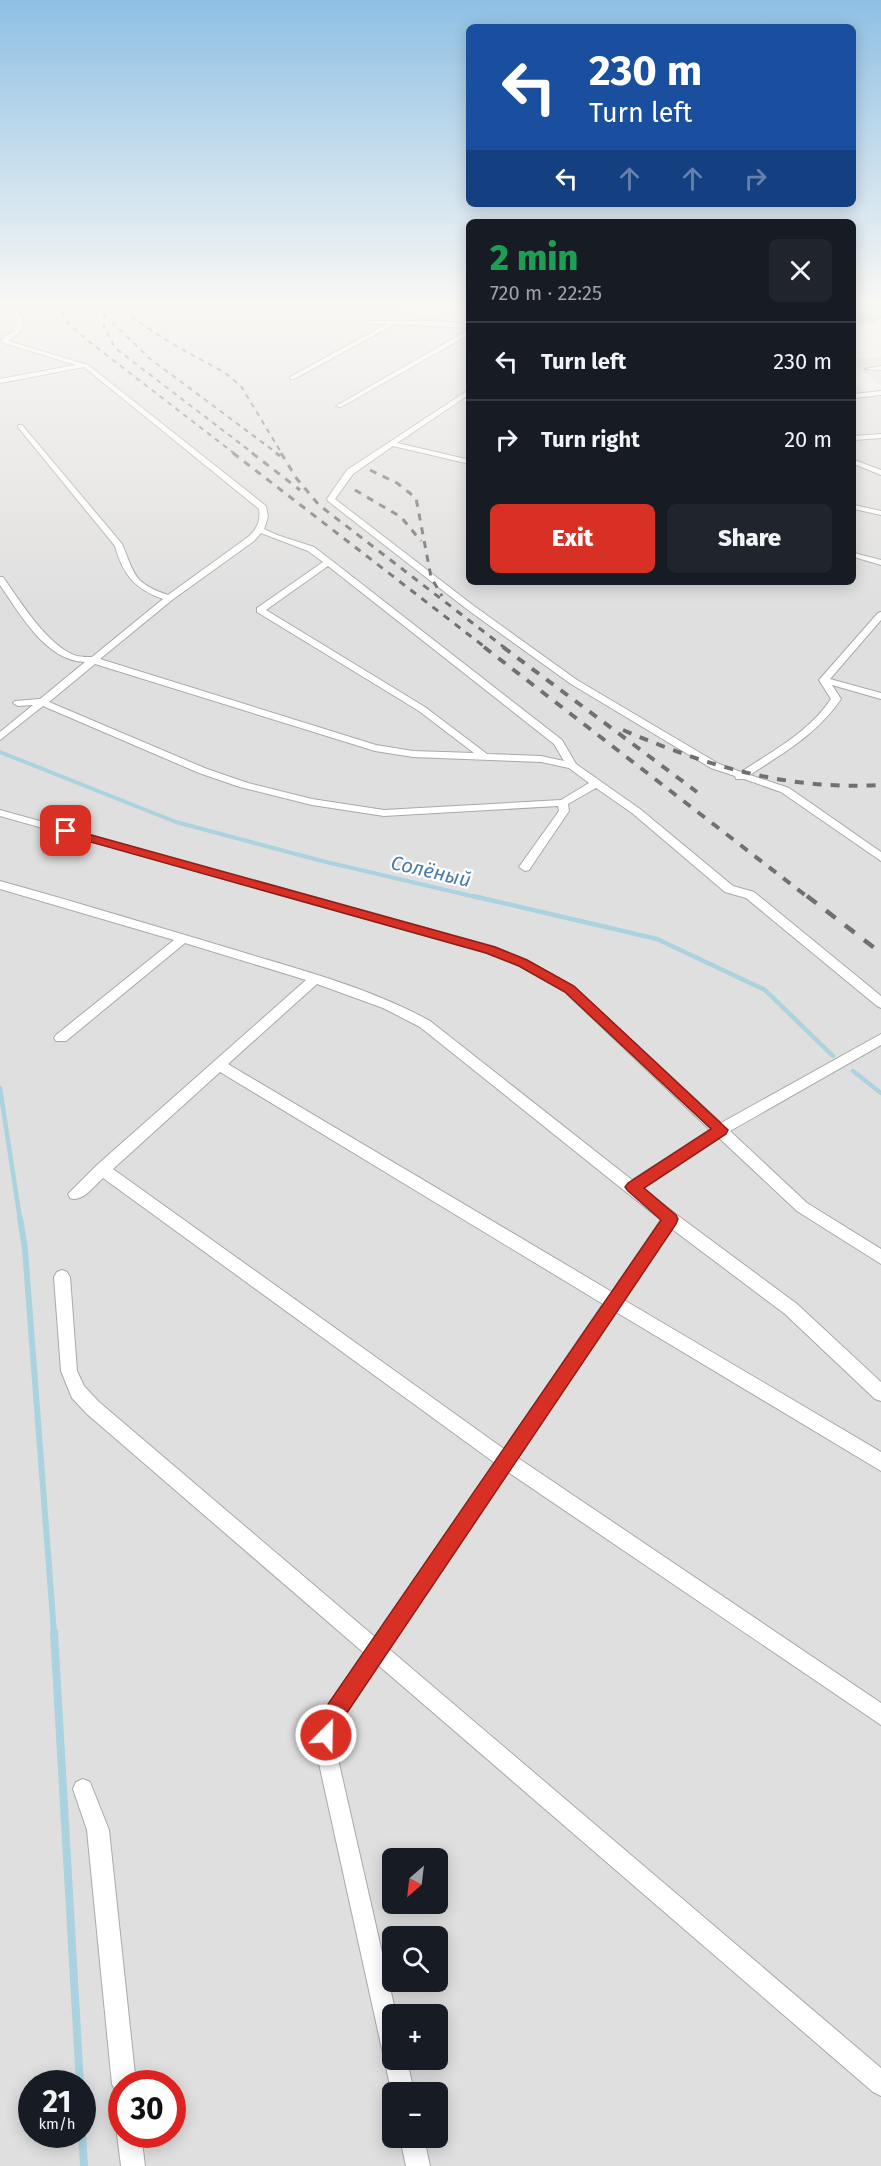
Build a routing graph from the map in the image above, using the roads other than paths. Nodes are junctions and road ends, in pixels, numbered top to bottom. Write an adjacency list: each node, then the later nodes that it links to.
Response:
1 (133, 404): 14 (street)
2 (342, 404): 4 (street)
3 (450, 404): 8 (street)
4 (339, 406)
5 (20, 426): 19 (street)
6 (881, 436): 7 (street)
7 (856, 438)
8 (391, 444): 9 (street); 31 (street)
9 (466, 461)
10 (856, 464): 11 (street)
11 (881, 473)
12 (856, 507): 13 (street)
13 (881, 513)
14 (261, 530): 16 (street); 19 (street)
15 (856, 556): 17 (street)
16 (328, 562): 27 (street); 30 (street)
17 (881, 563)
18 (0, 579): 21 (street)
19 (170, 598): 21 (street)
20 (881, 615): 22 (street)
21 (93, 660): 24 (street); 28 (street)
22 (824, 680): 23 (street); 31 (street)
23 (881, 696)
24 (42, 702): 25 (street); 26 (street); 33 (street)
25 (18, 703)
26 (0, 737)
27 (456, 738): 28 (street); 29 (street)
28 (439, 755): 29 (street)
29 (485, 756): 30 (street)
30 (572, 766): 32 (street)
31 (740, 777): 35 (street)
32 (597, 783): 33 (street); 40 (street)
33 (563, 803): 36 (street)
34 (0, 813): 44 (street)
35 (881, 857)
36 (525, 867)
37 (0, 885): 38 (street)
38 (184, 938): 39 (street); 41 (street)
39 (315, 979): 43 (street); 46 (street)
40 (881, 1003)
41 (62, 1038)
42 (881, 1039): 44 (street)
43 (219, 1065): 45 (street); 51 (street)
44 (721, 1130): 46 (street); 49 (street)
45 (102, 1169): 47 (street); 53 (street)
46 (633, 1187): 48 (street)
47 (75, 1194)
48 (670, 1219): 51 (street); 52 (street)
49 (881, 1257)
50 (62, 1277): 55 (street)
51 (614, 1303): 53 (street); 54 (street)
52 (881, 1393)
53 (507, 1461): 55 (street); 56 (street)
54 (881, 1462)
55 (377, 1652): 58 (street); 60 (street)
56 (881, 1715)
57 (83, 1789): 59 (street)
58 (383, 2004)
59 (123, 2070)
60 (881, 2084)
61 (131, 2148): 63 (street)
62 (414, 2148): 64 (street)
63 (133, 2166)
64 (418, 2166)

